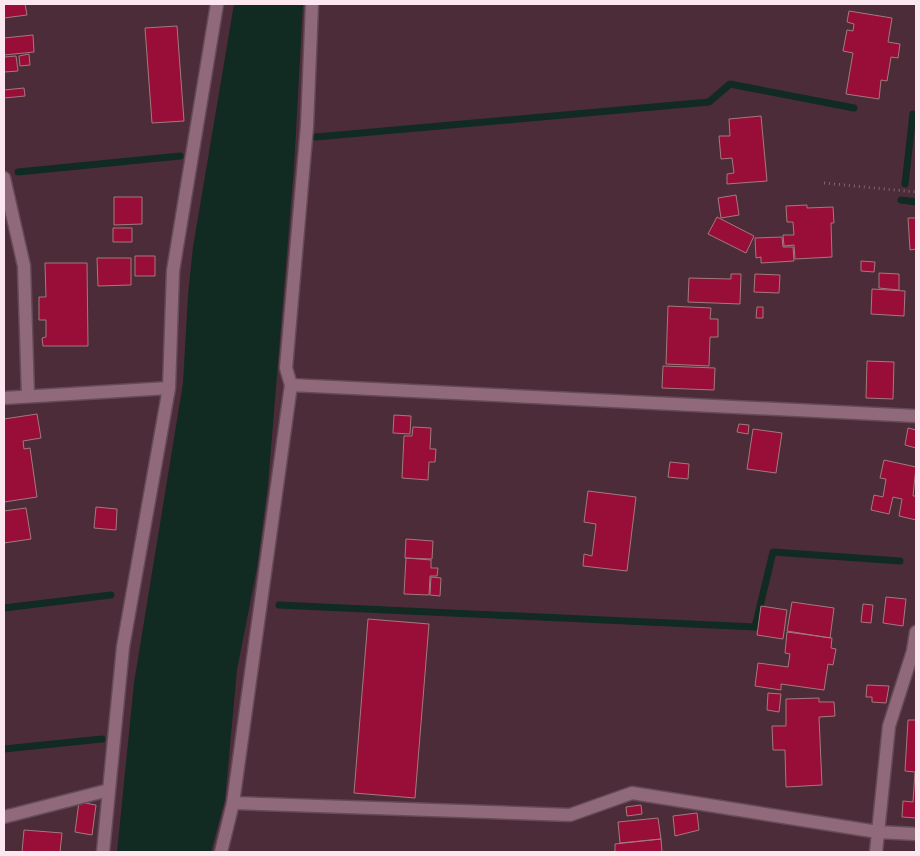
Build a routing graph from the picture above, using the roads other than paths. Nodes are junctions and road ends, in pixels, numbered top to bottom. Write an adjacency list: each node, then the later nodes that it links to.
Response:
1 (218, 4): 5 (street)
2 (312, 4): 4 (street)
3 (4, 178): 6 (street)
4 (291, 385): 8 (street); 11 (street)
5 (168, 388): 6 (street); 10 (street)
6 (28, 396): 7 (street)
7 (4, 398)
8 (916, 416)
9 (916, 632): 13 (street)
10 (109, 790): 12 (street); 15 (street)
11 (233, 803): 13 (street); 16 (street)
12 (4, 817)
13 (878, 832): 14 (street); 17 (street)
14 (916, 834)
15 (103, 852)
16 (221, 852)
17 (876, 852)

